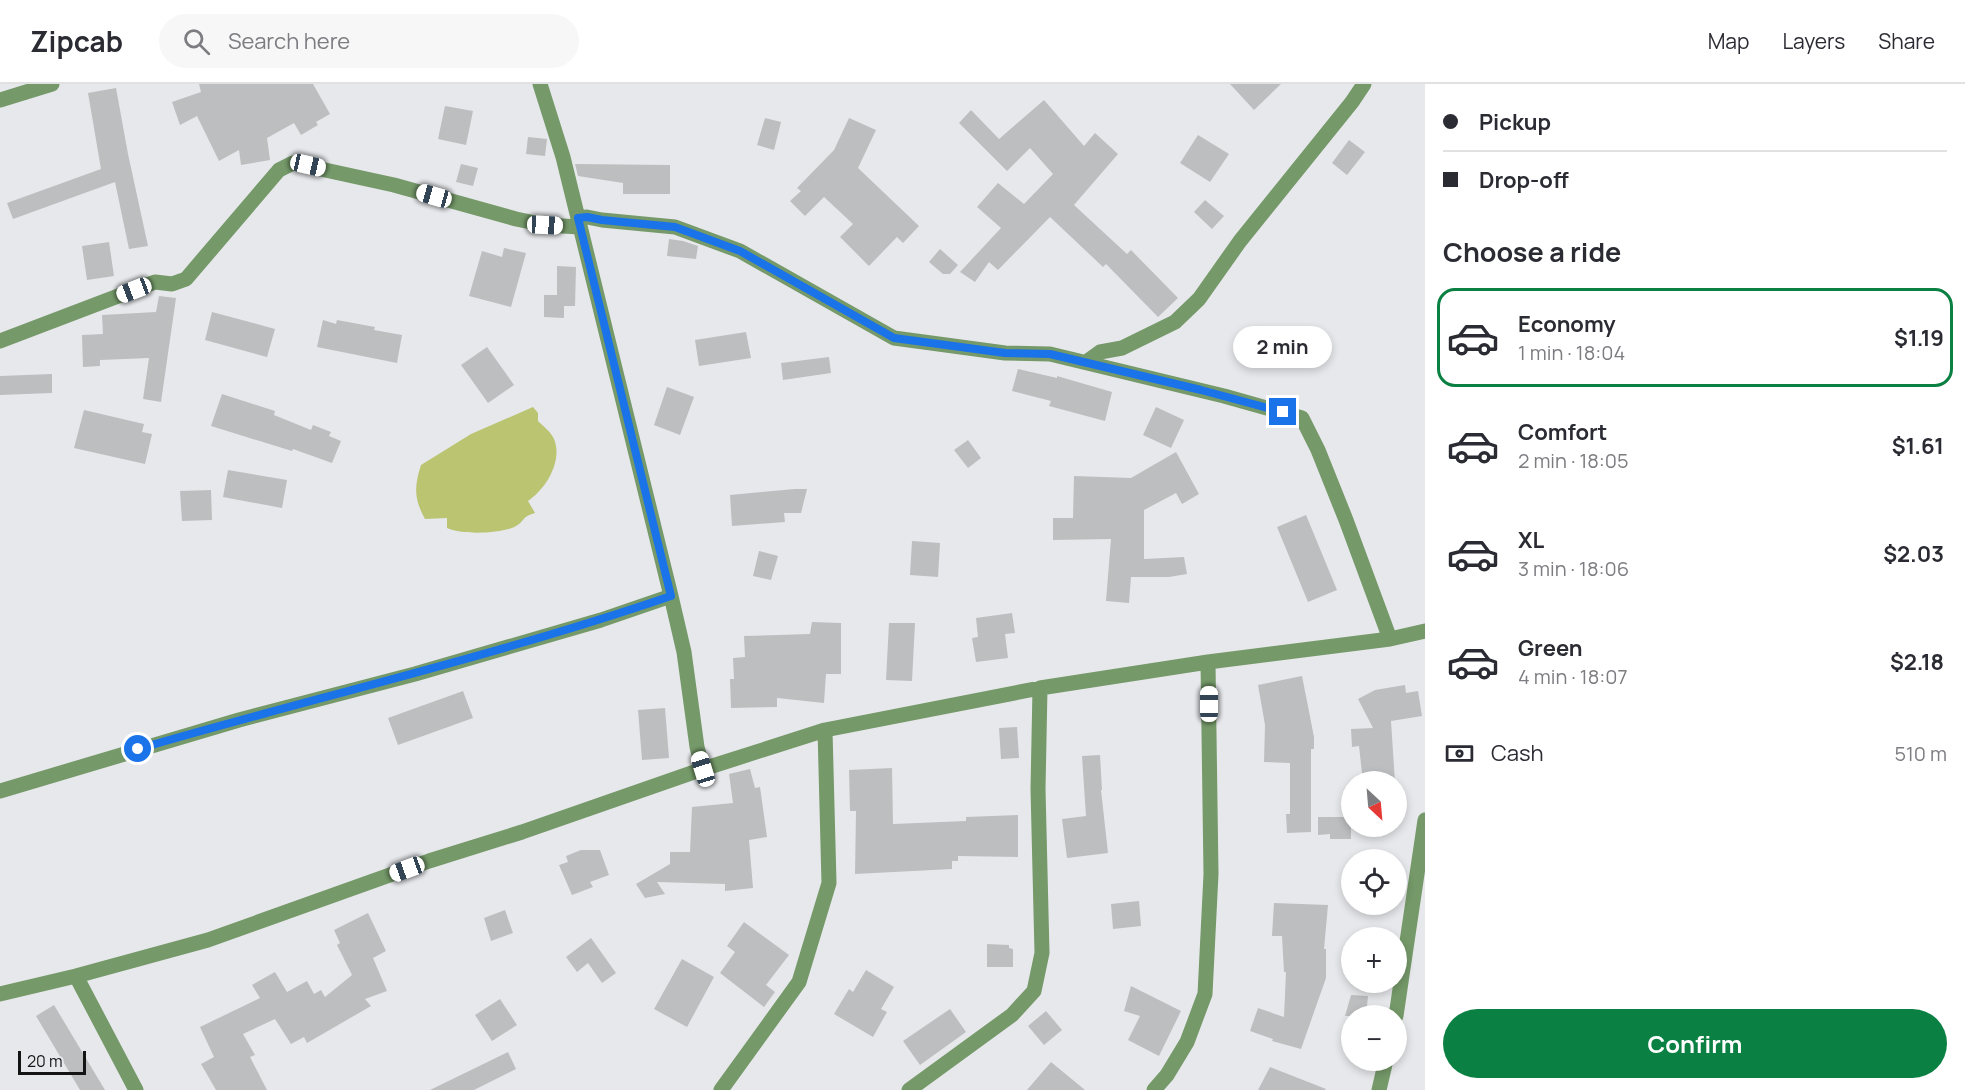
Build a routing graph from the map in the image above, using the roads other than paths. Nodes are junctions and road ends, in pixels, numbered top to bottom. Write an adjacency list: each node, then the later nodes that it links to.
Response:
1 (52, 84): 4 (street)
2 (540, 84): 5 (street)
3 (1364, 84): 7 (street)
4 (0, 100)
5 (579, 222): 6 (street); 7 (street); 8 (street)
6 (0, 341)
7 (1086, 362): 10 (street)
8 (671, 596): 14 (street); 15 (street)
9 (1425, 631): 10 (street)
10 (1390, 639): 11 (street)
11 (1208, 662): 12 (street); 24 (street)
12 (1040, 688): 13 (street); 23 (street)
13 (825, 730): 14 (street); 22 (street)
14 (703, 769): 17 (street)
15 (0, 791)
16 (1425, 820): 19 (street)
17 (76, 976): 18 (street); 21 (street)
18 (0, 994)
19 (1398, 1005)
20 (1383, 1071): 25 (street)
21 (136, 1090)
22 (721, 1090)
23 (909, 1090)
24 (1154, 1090)
25 (1379, 1090)

